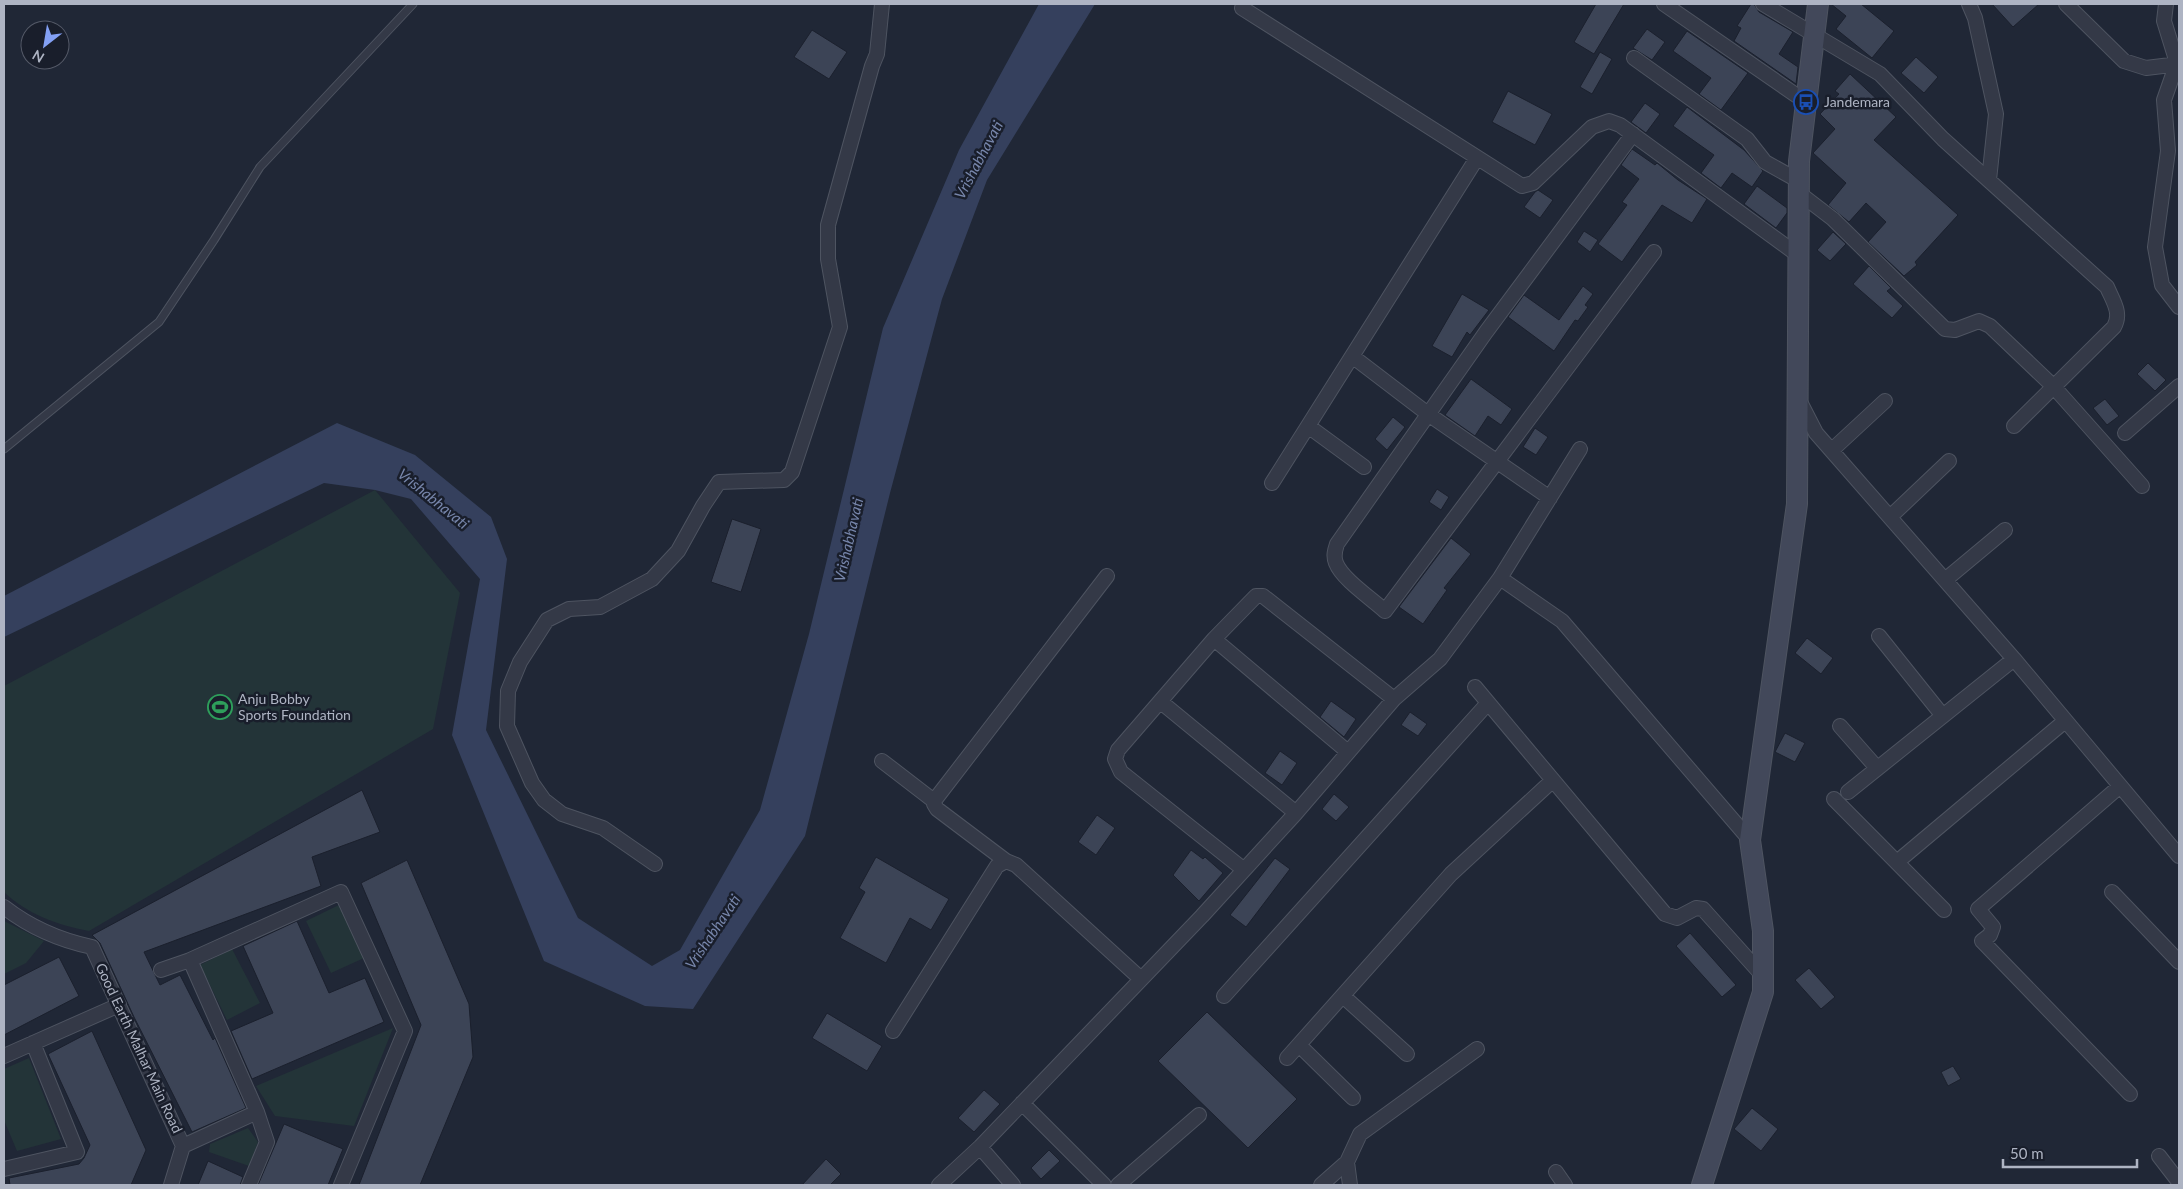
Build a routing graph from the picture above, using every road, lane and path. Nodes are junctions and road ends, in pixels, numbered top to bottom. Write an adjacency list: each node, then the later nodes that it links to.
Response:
1 (413, 4): 30 (lane)
2 (882, 4): 67 (street)
3 (1664, 4): 13 (street)
4 (1763, 4): 10 (street)
5 (1818, 4): 10 (street)
6 (1970, 4): 16 (street)
7 (2066, 4): 12 (street)
8 (2166, 4): 12 (street)
9 (1242, 8): 15 (street)
10 (1814, 34): 13 (street); 16 (street)
11 (1634, 58): 17 (street)
12 (2178, 64): 20 (street)
13 (1806, 102): 17 (street)
14 (1633, 134): 15 (street); 19 (street); 26 (street)
15 (1476, 158): 21 (street)
16 (1989, 180): 22 (street)
17 (1799, 187): 19 (street); 22 (street)
18 (1654, 252): 33 (street)
19 (1798, 255): 24 (street)
20 (2179, 307)
21 (1352, 356): 26 (street); 27 (street)
22 (2054, 386): 28 (street); 37 (street)
23 (2179, 386): 29 (street)
24 (1798, 397): 32 (street); 63 (street)
25 (1884, 401): 32 (street)
26 (1428, 414): 33 (street); 33 (street)
27 (1308, 426): 35 (street); 36 (street)
28 (2014, 426)
29 (2125, 433)
30 (4, 448)
31 (1580, 449): 38 (street)
32 (1832, 450): 39 (street)
33 (1497, 462): 38 (street)
34 (1950, 462): 39 (street)
35 (1364, 467)
36 (1272, 483)
37 (2142, 486)
38 (1550, 498): 42 (street)
39 (1890, 517): 43 (street)
40 (2005, 530): 43 (street)
41 (1107, 576): 61 (street)
42 (1500, 578): 48 (street); 63 (street)
43 (1945, 580): 46 (street)
44 (1879, 636): 51 (street)
45 (1214, 639): 48 (street); 49 (street); 54 (street)
46 (2014, 659): 51 (street); 52 (street)
47 (1475, 687): 50 (street)
48 (1394, 699): 54 (street)
49 (1161, 702): 62 (street); 68 (street)
50 (1488, 703): 57 (street); 77 (street)
51 (1943, 716): 56 (street)
52 (2065, 721): 58 (street); 66 (street)
53 (1840, 726): 56 (street)
54 (1348, 752): 62 (street)
55 (882, 761): 61 (street)
56 (1877, 768): 59 (street)
57 (1552, 781): 75 (street); 78 (street)
58 (2119, 786): 64 (street); 87 (street)
59 (1848, 792)
60 (1834, 798): 66 (street)
61 (934, 801): 65 (street)
62 (1296, 813): 68 (street)
63 (1750, 840): 75 (street)
64 (2179, 856)
65 (1006, 861): 76 (street); 80 (street)
66 (1898, 862): 71 (street)
67 (655, 864)
68 (1243, 869): 76 (street)
69 (2112, 892): 73 (street)
70 (4, 907): 79 (street, Good Earth Malhar Main Road)
71 (1944, 910)
72 (190, 960): 74 (street); 90 (street); 101 (street)
73 (2179, 962)
74 (161, 970)
75 (1763, 976): 109 (street)
76 (1141, 979): 89 (street)
77 (1224, 996)
78 (1343, 996): 82 (street); 84 (street)
79 (119, 1005): 81 (street); 92 (street, Good Earth Malhar Main Road)
80 (893, 1031)
81 (33, 1043): 85 (street); 96 (street)
82 (1299, 1045): 86 (street); 88 (street)
83 (1477, 1049): 95 (street)
84 (1407, 1054)
85 (4, 1056)
86 (1287, 1058)
87 (2130, 1094)
88 (1354, 1098)
89 (1022, 1103): 93 (street); 104 (street)
90 (257, 1112): 92 (street); 100 (street)
91 (1199, 1114): 105 (street)
92 (183, 1146): 99 (street, Good Earth Malhar Main Road)
93 (980, 1147): 102 (street); 103 (street)
94 (2159, 1156): 98 (street)
95 (1348, 1162): 106 (street); 107 (street)
96 (4, 1169)
97 (1556, 1172): 108 (street)
98 (2179, 1182)
99 (171, 1185)
100 (249, 1185)
101 (341, 1185)
102 (939, 1185)
103 (1013, 1185)
104 (1104, 1185)
105 (1118, 1185)
106 (1321, 1185)
107 (1350, 1185)
108 (1565, 1185)
109 (1702, 1185)

